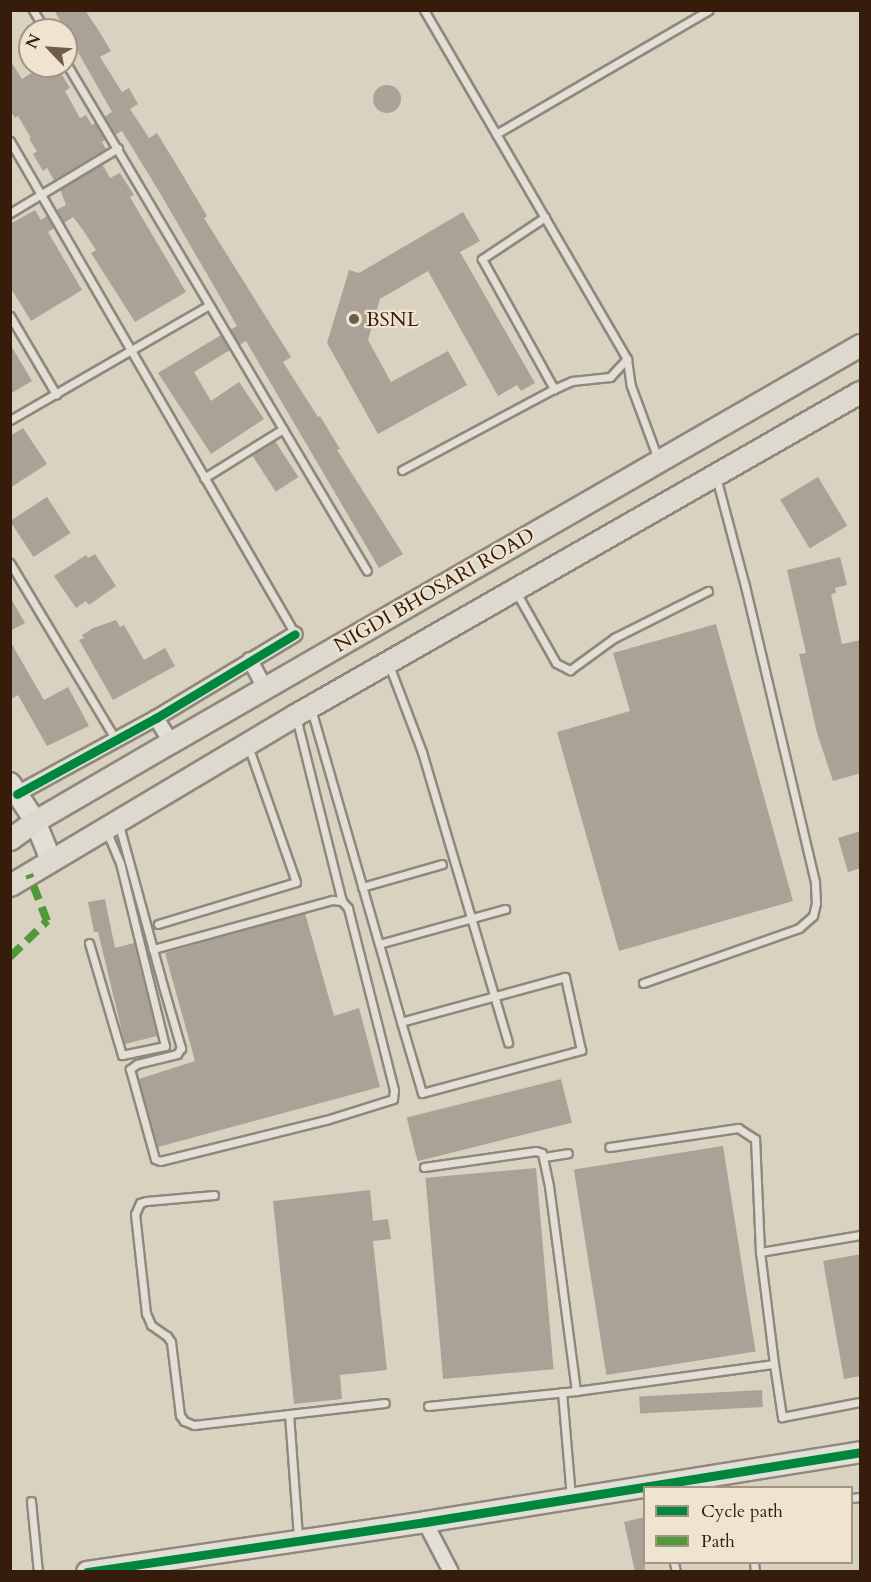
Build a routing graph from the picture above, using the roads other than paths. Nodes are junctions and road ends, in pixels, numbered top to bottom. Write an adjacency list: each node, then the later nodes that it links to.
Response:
1 (424, 10): 4 (lane)
2 (709, 10): 4 (lane)
3 (75, 78): 6 (lane)
4 (496, 134): 9 (lane)
5 (10, 141): 7 (lane)
6 (118, 148): 7 (lane); 10 (lane)
7 (42, 195): 8 (lane); 13 (lane)
8 (10, 213)
9 (545, 218): 14 (lane); 15 (lane)
10 (209, 305): 13 (lane); 19 (lane)
11 (10, 316): 17 (lane)
12 (861, 345): 20 (main road, NIGDI BHOSARI ROAD)
13 (131, 350): 17 (lane); 23 (lane)
14 (627, 359): 15 (lane); 20 (lane)
15 (554, 389): 21 (lane)
16 (861, 392): 22 (main road, NIGDI BHOSARI ROAD)
17 (56, 394): 18 (lane)
18 (10, 420)
19 (283, 429): 23 (lane); 25 (lane)
20 (658, 459): 31 (main road, NIGDI BHOSARI ROAD)
21 (402, 470)
22 (716, 475): 26 (main road, NIGDI BHOSARI ROAD); 52 (lane)
23 (204, 478): 28 (lane)
24 (10, 563): 34 (lane)
25 (368, 571)
26 (514, 588): 27 (lane); 30 (main road, NIGDI BHOSARI ROAD)
27 (708, 591)
28 (295, 634): 29 (street)
29 (250, 660): 31 (street); 33 (street)
30 (388, 662): 32 (main road, NIGDI BHOSARI ROAD); 47 (lane)
31 (265, 688): 35 (main road, NIGDI BHOSARI ROAD)
32 (303, 711): 36 (main road, NIGDI BHOSARI ROAD); 44 (lane); 45 (lane)
33 (156, 718): 34 (street); 35 (street)
34 (116, 740): 37 (street)
35 (171, 742): 38 (main road, NIGDI BHOSARI ROAD)
36 (247, 744): 39 (main road, NIGDI BHOSARI ROAD); 48 (lane)
37 (14, 789): 38 (street)
38 (35, 821): 40 (main road, NIGDI BHOSARI ROAD); 41 (street)
39 (111, 823): 41 (main road, NIGDI BHOSARI ROAD); 49 (lane); 51 (lane)
40 (10, 839)
41 (51, 860): 43 (main road, NIGDI BHOSARI ROAD)
42 (442, 864): 44 (lane)
43 (10, 885)
44 (362, 887): 50 (lane)
45 (342, 901): 51 (lane); 51 (lane)
46 (505, 909): 47 (lane)
47 (471, 919): 50 (lane); 53 (lane)
48 (158, 924)
49 (89, 943)
50 (379, 944): 54 (lane)
51 (153, 949)
52 (643, 983)
53 (494, 996): 54 (lane); 54 (lane); 55 (lane)
54 (401, 1022)
55 (508, 1043)
56 (609, 1147): 62 (lane)
57 (568, 1153): 58 (lane)
58 (544, 1157): 59 (lane); 64 (lane)
59 (424, 1167)
60 (214, 1195): 69 (lane)
61 (861, 1235): 62 (lane)
62 (760, 1252): 63 (lane)
63 (774, 1364): 64 (lane); 66 (lane)
64 (576, 1391): 65 (lane)
65 (562, 1392): 68 (lane); 73 (lane)
66 (861, 1402)
67 (385, 1403): 69 (lane)
68 (428, 1406)
69 (289, 1414): 76 (lane)
70 (861, 1452): 71 (street)
71 (657, 1486)
72 (643, 1488): 73 (street)
73 (572, 1498): 75 (street)
74 (31, 1501): 77 (lane)
75 (425, 1522): 76 (street); 79 (street)
76 (299, 1540): 78 (street)
77 (38, 1572)
78 (87, 1572)
79 (451, 1572)

